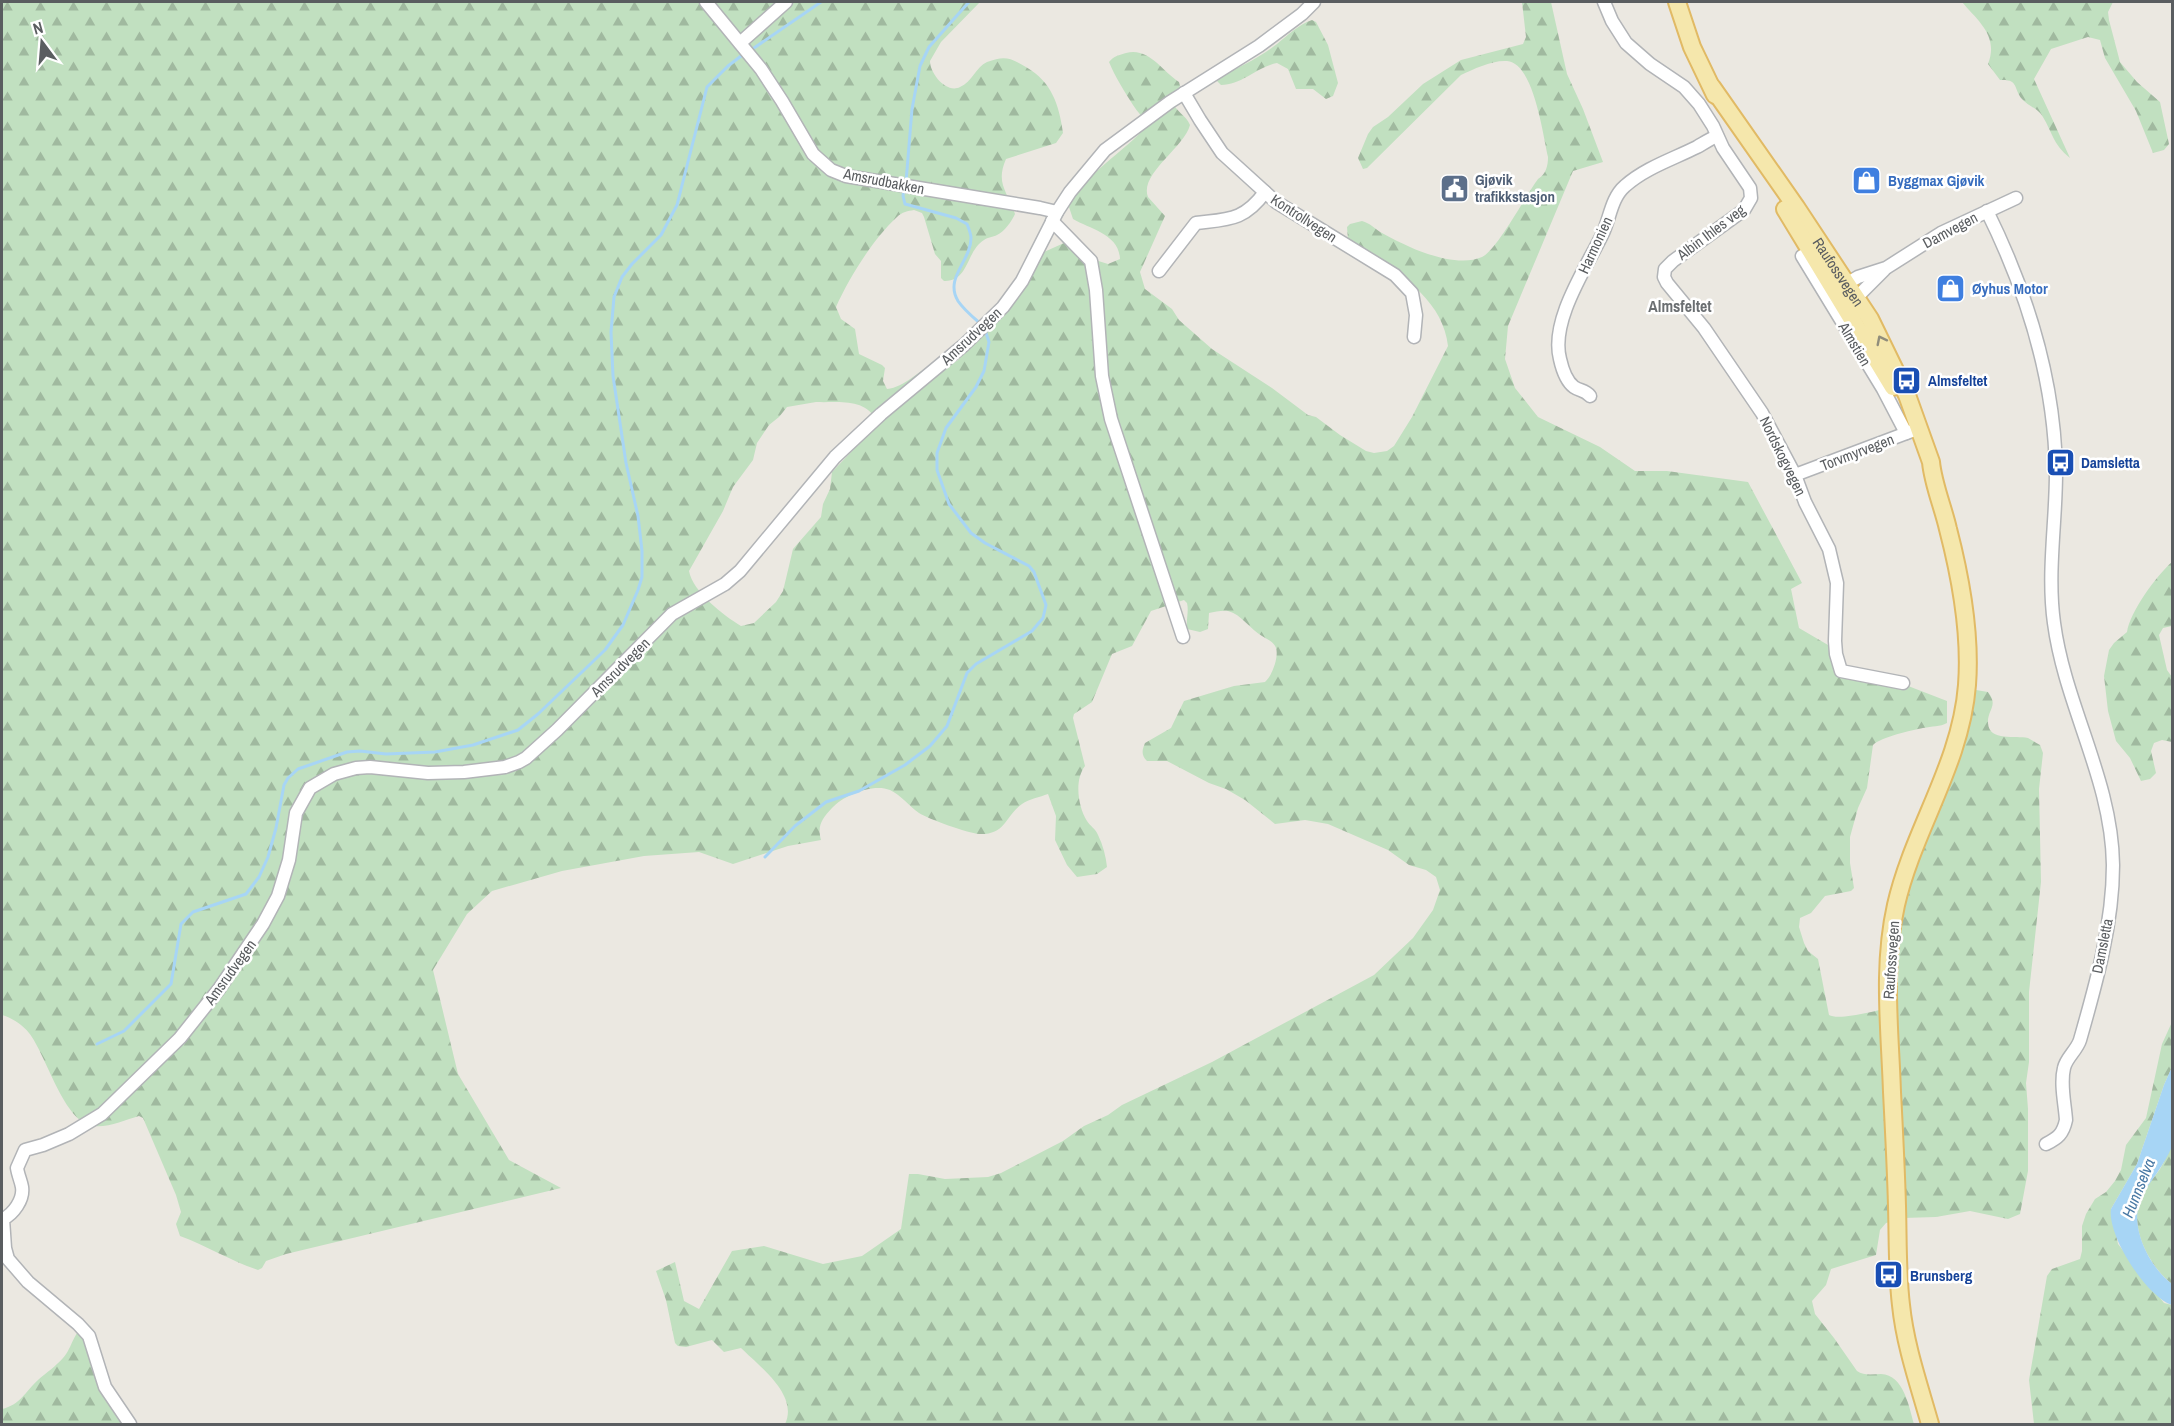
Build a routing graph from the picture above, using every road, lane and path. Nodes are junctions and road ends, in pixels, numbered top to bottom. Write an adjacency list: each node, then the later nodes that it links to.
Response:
1 (706, 2): 6 (street, Amsrudbakken)
2 (786, 2): 6 (street)
3 (1314, 2): 7 (street, Amsrudvegen)
4 (1604, 2): 8 (street)
5 (1677, 2): 16 (main road, Raufossvegen)
6 (740, 43): 12 (street, Amsrudbakken)
7 (1184, 93): 9 (street, Kontrollvegen); 12 (street, Amsrudvegen)
8 (1717, 136): 14 (street, Albin Ihles veg); 18 (street, Harmonien)
9 (1265, 192): 15 (street); 17 (street, Kontrollvegen)
10 (2016, 198): 11 (street, Damvegen)
11 (1987, 211): 16 (street, Damvegen); 23 (street, Damsletta)
12 (1054, 216): 21 (street); 24 (street, Amsrudvegen)
13 (1802, 256): 19 (street, Almstien)
14 (1666, 267): 20 (street, Nordskogvegen)
15 (1159, 271)
16 (1845, 293): 19 (main road, Raufossvegen)
17 (1414, 337)
18 (1590, 396)
19 (1913, 431): 20 (street, Torvmyrvegen); 25 (main road, Raufossvegen)
20 (1795, 475): 22 (street, Nordskogvegen)
21 (1183, 637)
22 (1903, 683)
23 (2046, 1144)
24 (130, 1425)
25 (1930, 1425)

